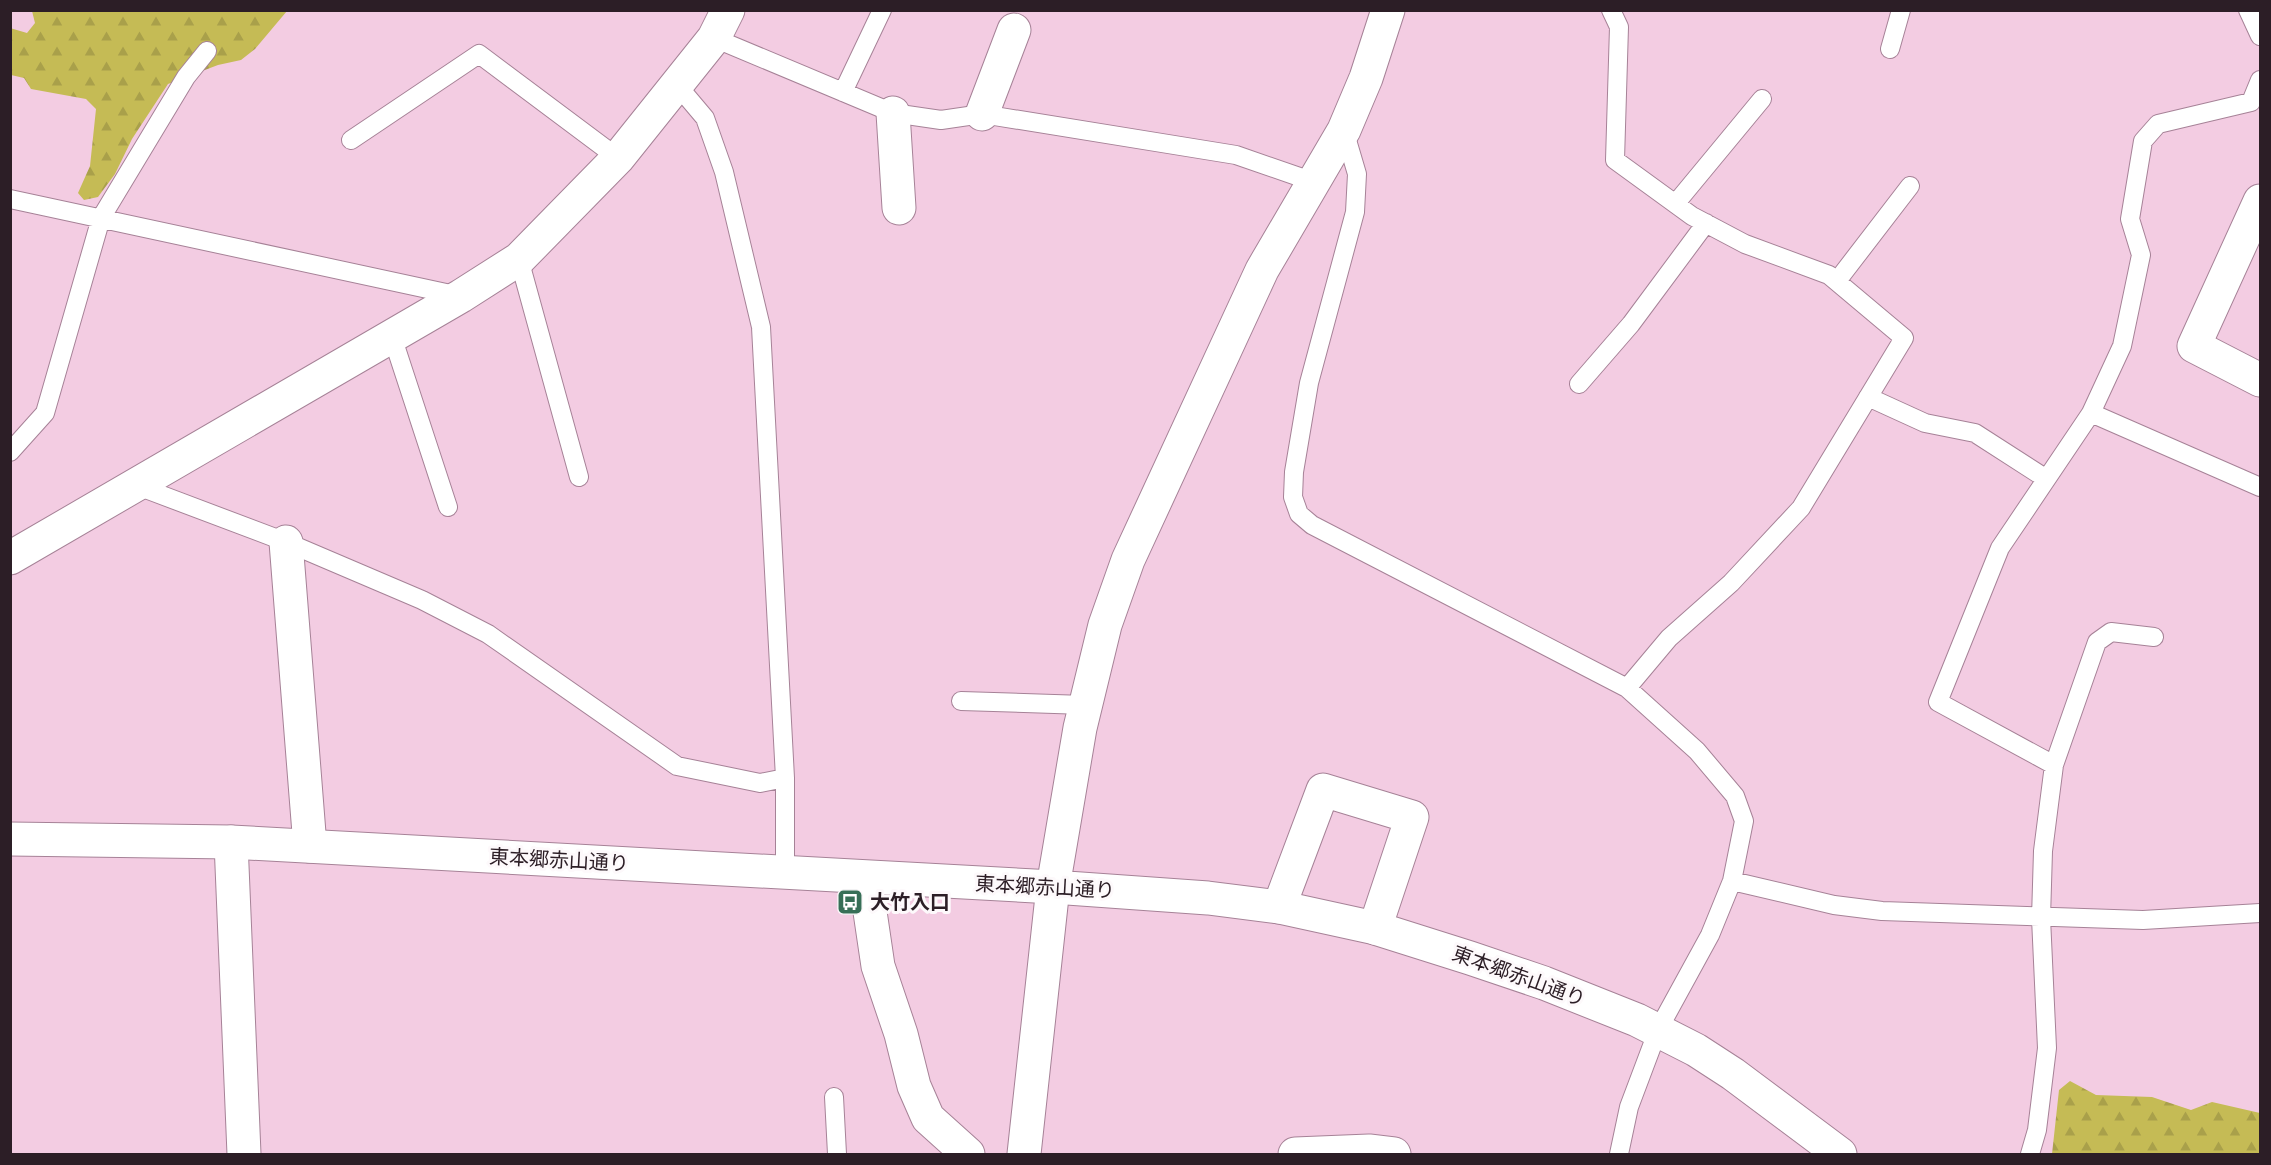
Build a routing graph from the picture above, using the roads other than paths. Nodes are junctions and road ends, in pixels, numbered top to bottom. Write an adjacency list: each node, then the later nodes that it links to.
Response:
1 (882, 10): 13 (lane)
2 (1388, 10): 17 (street)
3 (1611, 10): 24 (lane)
4 (1901, 10): 9 (lane)
5 (2248, 10): 8 (lane)
6 (721, 24): 12 (street); 13 (lane)
7 (1014, 30): 16 (street)
8 (2260, 36)
9 (1890, 49)
10 (207, 51): 26 (lane)
11 (2260, 80): 35 (lane)
12 (678, 86): 19 (street); 49 (lane)
13 (843, 92): 15 (lane)
14 (1762, 99): 24 (lane)
15 (892, 113): 16 (lane); 25 (street)
16 (982, 114): 20 (lane)
17 (1344, 130): 20 (street); 45 (lane)
18 (351, 140): 19 (lane)
19 (618, 158): 28 (street)
20 (1314, 182): 47 (street)
21 (1910, 186): 29 (lane)
22 (10, 199): 26 (lane)
23 (2260, 201): 32 (street)
24 (1676, 203): 27 (lane)
25 (899, 208)
26 (101, 218): 30 (lane); 36 (lane)
27 (1706, 223): 29 (lane); 33 (lane)
28 (519, 259): 30 (street); 37 (lane)
29 (1837, 281): 34 (lane)
30 (460, 296): 31 (street)
31 (392, 336): 39 (street); 41 (lane)
32 (2260, 380)
33 (1579, 384)
34 (1868, 397): 38 (lane); 45 (lane)
35 (2091, 413): 38 (lane); 40 (lane)
36 (10, 452)
37 (579, 477)
38 (2045, 478): 48 (lane)
39 (135, 485): 42 (lane); 43 (street)
40 (2260, 487)
41 (448, 507)
42 (286, 542): 49 (lane); 52 (street)
43 (10, 558)
44 (2154, 637): 48 (lane)
45 (1627, 688): 55 (lane)
46 (961, 701): 47 (lane)
47 (1085, 705): 56 (street)
48 (2054, 765): 59 (lane)
49 (785, 778): 53 (lane)
50 (10, 839): 51 (street, 東本郷赤山通り)
51 (231, 842): 52 (street, 東本郷赤山通り); 63 (street)
52 (310, 846): 53 (street, 東本郷赤山通り)
53 (785, 873): 54 (street, 東本郷赤山通り)
54 (865, 878): 56 (street, 東本郷赤山通り); 65 (street)
55 (1732, 881): 59 (lane); 61 (lane)
56 (1053, 887): 57 (street, 東本郷赤山通り); 66 (street)
57 (1279, 907): 60 (street, 東本郷赤山通り); 60 (street)
58 (2260, 913): 59 (lane)
59 (2041, 918): 71 (lane)
60 (1375, 928): 61 (street, 東本郷赤山通り)
61 (1658, 1030): 69 (lane); 70 (street, 東本郷赤山通り)
62 (834, 1097): 64 (lane)
63 (244, 1155)
64 (837, 1155)
65 (968, 1155)
66 (1024, 1155)
67 (1294, 1155): 68 (street)
68 (1394, 1155)
69 (1619, 1155)
70 (1840, 1155)
71 (2030, 1155)

